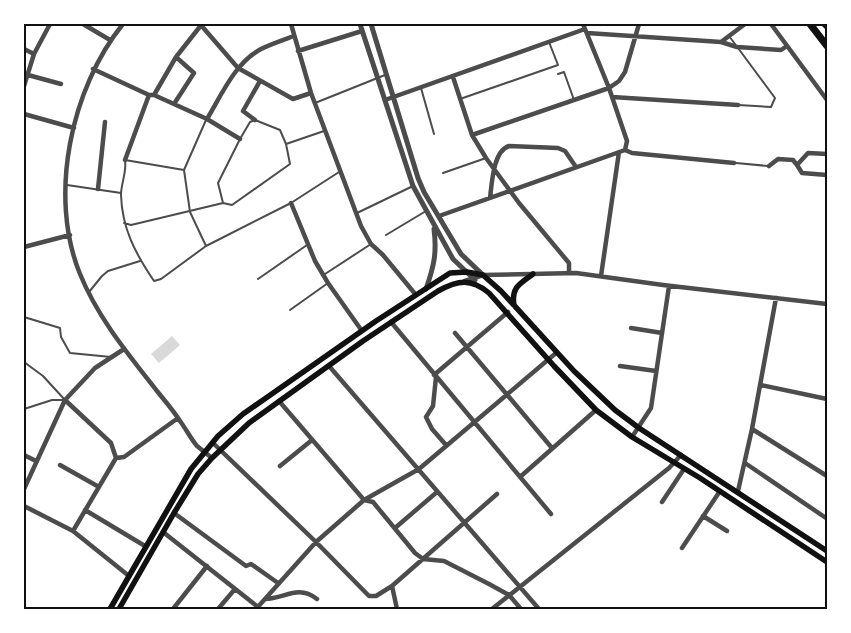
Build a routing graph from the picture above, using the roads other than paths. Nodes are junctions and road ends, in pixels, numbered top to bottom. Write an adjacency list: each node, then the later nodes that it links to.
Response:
1 (50, 24): 26 (street)
2 (83, 24): 18 (street)
3 (123, 24): 18 (street)
4 (201, 24): 27 (street); 28 (street)
5 (291, 24): 15 (street)
6 (360, 24): 13 (street)
7 (371, 24): 32 (street)
8 (583, 24): 14 (street)
9 (640, 24): 16 (street)
10 (745, 24): 17 (street)
11 (771, 24): 21 (street)
12 (810, 24): 22 (main road)
13 (362, 31): 25 (street); 34 (street)
14 (586, 31): 16 (street); 19 (street); 39 (street)
15 (294, 36): 25 (street); 28 (street)
16 (636, 36): 20 (street); 39 (street)
17 (729, 36): 20 (street); 23 (lane)
18 (110, 40): 29 (street)
19 (550, 42): 33 (street); 44 (lane)
20 (721, 42): 23 (street)
21 (787, 46): 23 (street); 47 (street)
22 (827, 46)
23 (737, 47): 50 (lane)
24 (24, 49): 26 (street)
25 (298, 51): 40 (street)
26 (34, 54): 31 (street)
27 (176, 56): 41 (street); 49 (street)
28 (238, 68): 35 (street); 52 (street)
29 (93, 69): 41 (street); 55 (street)
30 (558, 74): 46 (lane)
31 (28, 75): 36 (street); 37 (street)
32 (386, 75): 34 (lane); 43 (street)
33 (453, 77): 38 (street); 44 (street)
34 (377, 78): 45 (street); 48 (lane)
35 (260, 81): 40 (street); 53 (street)
36 (61, 84)
37 (24, 86)
38 (421, 88): 43 (street); 57 (lane)
39 (609, 88): 42 (street); 46 (street)
40 (311, 93): 48 (street)
41 (151, 95): 49 (street); 65 (street)
42 (612, 97): 50 (street); 61 (street)
43 (393, 98): 45 (street); 86 (street)
44 (460, 99): 58 (street)
45 (385, 100): 76 (street)
46 (574, 100): 58 (street)
47 (827, 100)
48 (315, 103): 56 (street)
49 (174, 104): 52 (street)
50 (738, 105)
51 (24, 114): 55 (street)
52 (206, 119): 59 (street); 70 (lane)
53 (255, 120): 59 (lane); 60 (lane)
54 (105, 122): 77 (street)
55 (74, 128): 75 (street)
56 (325, 131): 60 (lane); 72 (street)
57 (434, 134)
58 (472, 135): 64 (street)
59 (240, 139): 81 (lane)
60 (286, 144): 81 (lane)
61 (625, 150): 62 (street); 66 (street)
62 (619, 152): 69 (street); 101 (street)
63 (827, 154): 67 (street)
64 (486, 158): 71 (street); 73 (lane)
65 (125, 160): 70 (lane); 79 (lane)
66 (734, 163): 68 (lane)
67 (797, 165): 68 (street); 74 (street)
68 (769, 166)
69 (576, 167): 71 (street); 78 (street)
70 (184, 170): 84 (lane)
71 (494, 170): 78 (street); 80 (street)
72 (340, 171): 82 (lane); 85 (street)
73 (442, 172)
74 (827, 175)
75 (67, 185): 77 (lane); 89 (street)
76 (413, 186): 83 (street); 85 (lane)
77 (98, 189): 79 (lane)
78 (510, 190): 80 (street); 97 (street)
79 (121, 193): 87 (lane)
80 (490, 198): 86 (street)
81 (223, 203): 84 (lane)
82 (292, 203): 92 (street); 93 (lane)
83 (426, 211): 88 (street); 90 (lane)
84 (190, 212): 87 (lane); 93 (lane)
85 (357, 213): 91 (street)
86 (438, 216): 99 (street)
87 (124, 223): 95 (lane)
88 (434, 226): 96 (street); 108 (street)
89 (70, 235): 94 (street); 109 (street)
90 (386, 235)
91 (370, 244): 100 (lane); 110 (street)
92 (307, 245): 100 (street); 103 (lane)
93 (206, 246): 95 (lane)
94 (24, 247)
95 (140, 260): 109 (lane)
96 (467, 272): 99 (main road); 102 (street); 108 (main road)
97 (569, 273): 98 (street); 101 (street)
98 (533, 274): 99 (street); 113 (main road)
99 (483, 275): 102 (street); 113 (main road)
100 (323, 276): 105 (street)
101 (601, 276): 107 (street)
102 (473, 278): 104 (street); 106 (street)
103 (258, 279)
104 (465, 281): 106 (main road); 117 (main road)
105 (328, 283): 114 (lane); 119 (street)
106 (480, 286): 115 (main road)
107 (669, 286): 111 (street); 121 (street)
108 (426, 289): 110 (main road)
109 (89, 292): 123 (street)
110 (416, 295): 119 (main road)
111 (776, 298): 112 (street); 132 (street)
112 (827, 304)
113 (515, 308): 124 (main road)
114 (290, 310)
115 (508, 312): 122 (street); 126 (main road)
116 (24, 317): 125 (lane)
117 (391, 322): 128 (main road); 131 (street)
118 (631, 328): 121 (street)
119 (362, 331): 145 (main road)
120 (455, 333): 122 (street)
121 (662, 333): 130 (street)
122 (466, 347): 131 (street); 133 (street)
123 (124, 348): 125 (street); 139 (street)
124 (556, 353): 126 (street); 141 (main road)
125 (112, 357): 135 (street)
126 (549, 359): 133 (street); 138 (main road)
127 (24, 362): 135 (lane)
128 (329, 366): 136 (main road); 159 (street)
129 (620, 366): 130 (street)
130 (656, 371): 141 (street)
131 (435, 376): 140 (street); 146 (street)
132 (761, 385): 134 (street); 142 (street)
133 (506, 394): 140 (street); 147 (street)
134 (827, 399)
135 (65, 400): 137 (lane); 152 (street); 154 (street)
136 (279, 401): 144 (street); 149 (main road)
137 (24, 408)
138 (596, 410): 143 (main road); 147 (street)
139 (178, 418): 148 (street); 152 (street)
140 (474, 422): 146 (street); 161 (street)
141 (639, 428): 143 (street); 151 (main road)
142 (752, 429): 156 (street); 162 (street)
143 (632, 437): 155 (main road)
144 (312, 440): 158 (street); 169 (street)
145 (213, 443): 148 (main road); 149 (street)
146 (446, 445): 159 (street)
147 (552, 448): 161 (street)
148 (205, 451): 153 (street); 183 (main road)
149 (220, 451): 153 (main road); 182 (street)
150 (24, 455): 154 (street)
151 (680, 455): 155 (street); 166 (main road)
152 (116, 458): 163 (street)
153 (212, 458): 173 (main road)
154 (36, 461): 164 (street)
155 (674, 462): 160 (main road); 192 (street)
156 (745, 463): 166 (street); 176 (street)
157 (60, 466): 163 (street)
158 (280, 466)
159 (418, 469): 167 (street); 169 (street)
160 (684, 469): 165 (main road); 170 (street)
161 (520, 476): 174 (street)
162 (827, 476)
163 (99, 487): 172 (street)
164 (24, 489)
165 (720, 491): 175 (street); 187 (main road)
166 (738, 491): 185 (main road)
167 (437, 492): 177 (street); 178 (street)
168 (497, 494): 177 (street)
169 (364, 500): 178 (street); 182 (street)
170 (662, 502)
171 (24, 506): 179 (street)
172 (85, 510): 179 (street); 183 (street)
173 (174, 513): 181 (main road); 190 (street)
174 (550, 514)
175 (703, 516): 180 (street); 184 (street)
176 (826, 518)
177 (464, 524): 186 (street); 192 (street)
178 (395, 528): 186 (street)
179 (73, 531): 189 (street)
180 (727, 531)
181 (163, 532): 188 (street); 199 (main road)
182 (316, 542): 190 (street); 191 (street)
183 (145, 546): 189 (main road)
184 (682, 548)
185 (827, 551)
186 (423, 559): 191 (street); 194 (street)
187 (827, 562)
188 (207, 566): 193 (street); 200 (street)
189 (128, 576): 198 (main road)
190 (278, 583): 195 (street)
191 (392, 586): 202 (street)
192 (519, 587): 194 (street); 205 (street)
193 (235, 588): 197 (street); 201 (street)
194 (509, 595): 203 (street); 204 (street)
195 (265, 599): 196 (street); 197 (street)
196 (317, 599)
197 (257, 608)
198 (110, 609)
199 (119, 609)
200 (173, 609)
201 (218, 609)
202 (397, 609)
203 (492, 609)
204 (521, 609)
205 (539, 609)

